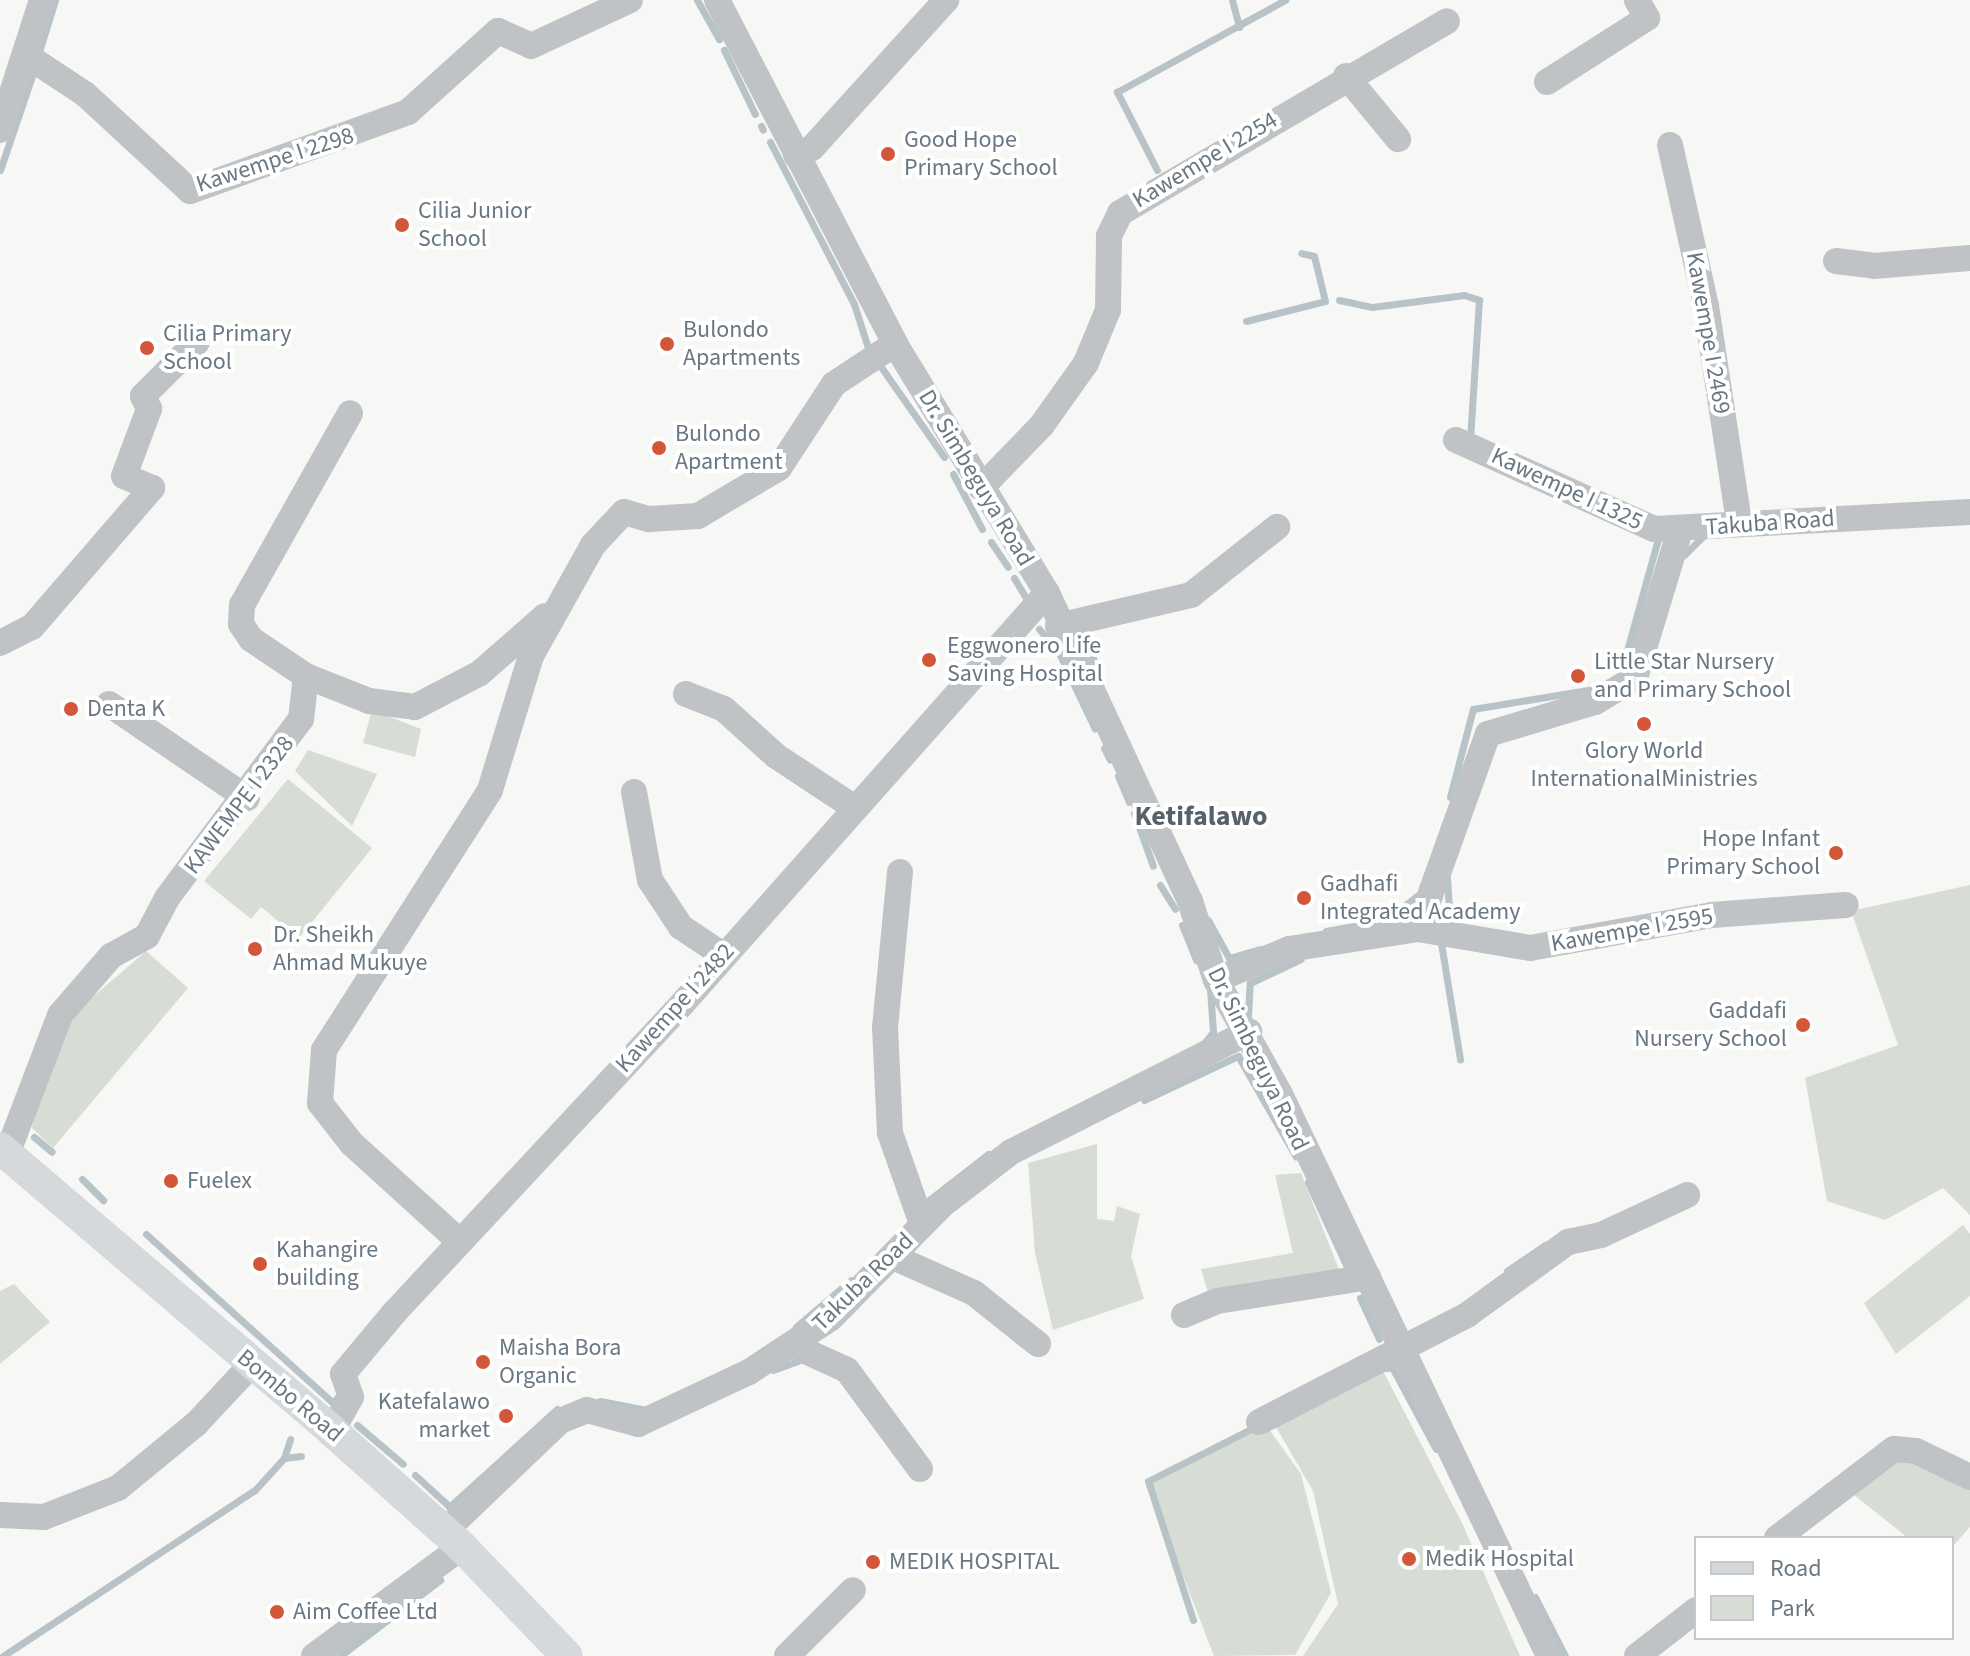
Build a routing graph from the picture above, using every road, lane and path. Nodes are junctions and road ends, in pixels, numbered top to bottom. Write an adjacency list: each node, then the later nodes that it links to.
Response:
1 (42, 0): 7 (street)
2 (630, 0): 7 (street, Kawempe I 2298)
3 (717, 0): 13 (street, Dr. Simbeguya Road)
4 (946, 0): 13 (street)
5 (1642, 9): 9 (street)
6 (1447, 21): 8 (street, Kawempe I 2254)
7 (29, 57): 10 (street)
8 (1346, 76): 11 (street); 20 (street, Kawempe I 2254)
9 (1547, 82)
10 (0, 130)
11 (1398, 139)
12 (1670, 145): 22 (street, Kawempe I 2469)
13 (796, 155): 17 (street, Dr. Simbeguya Road)
14 (1970, 258): 15 (street)
15 (1836, 261)
16 (197, 342): 28 (street)
17 (895, 344): 20 (street, Dr. Simbeguya Road); 26 (street)
18 (350, 413): 29 (street)
19 (1456, 440): 24 (street, Kawempe I 1325)
20 (981, 488): 25 (street, Dr. Simbeguya Road)
21 (1970, 512): 22 (street, Takuba Road)
22 (1739, 522): 24 (street, Takuba Road)
23 (1277, 527): 27 (street)
24 (1680, 530): 37 (street, Takuba Road)
25 (1047, 593): 27 (street, Dr. Simbeguya Road); 34 (street, Kawempe I 2482)
26 (557, 605): 29 (street); 44 (street)
27 (1058, 626): 39 (street, Dr. Simbeguya Road)
28 (0, 643)
29 (306, 676): 33 (street, KAWEMPE I 2328)
30 (686, 694): 34 (street)
31 (109, 704): 33 (street)
32 (634, 792): 38 (street)
33 (247, 798): 41 (street, KAWEMPE I 2328)
34 (855, 808): 38 (street, Kawempe I 2482)
35 (900, 872): 43 (street)
36 (1846, 905): 37 (street, Kawempe I 2595)
37 (1418, 929): 39 (street)
38 (723, 955): 44 (street, Kawempe I 2482)
39 (1216, 980): 40 (street, Dr. Simbeguya Road)
40 (1249, 1032): 43 (street, Takuba Road); 46 (street, Dr. Simbeguya Road)
41 (3, 1151): 51 (main road, Bombo Road)
42 (1687, 1195): 50 (street)
43 (922, 1224): 45 (street, Takuba Road)
44 (458, 1240): 53 (street, Kawempe I 2482)
45 (893, 1257): 48 (street); 49 (street, Takuba Road)
46 (1368, 1277): 47 (street); 50 (street, Dr. Simbeguya Road)
47 (1184, 1315)
48 (1038, 1344)
49 (792, 1345): 54 (street); 58 (street, Takuba Road)
50 (1399, 1352): 52 (street); 64 (street, Dr. Simbeguya Road)
51 (252, 1364): 53 (main road, Bombo Road); 56 (street)
52 (1259, 1422)
53 (332, 1431): 58 (main road, Bombo Road)
54 (920, 1469)
55 (1970, 1477): 57 (street)
56 (0, 1515)
57 (1780, 1536)
58 (453, 1539): 61 (street); 62 (main road, Bombo Road)
59 (853, 1590): 63 (street)
60 (1694, 1612): 65 (street)
61 (314, 1656)
62 (567, 1656)
63 (787, 1656)
64 (1549, 1656)
65 (1637, 1656)

